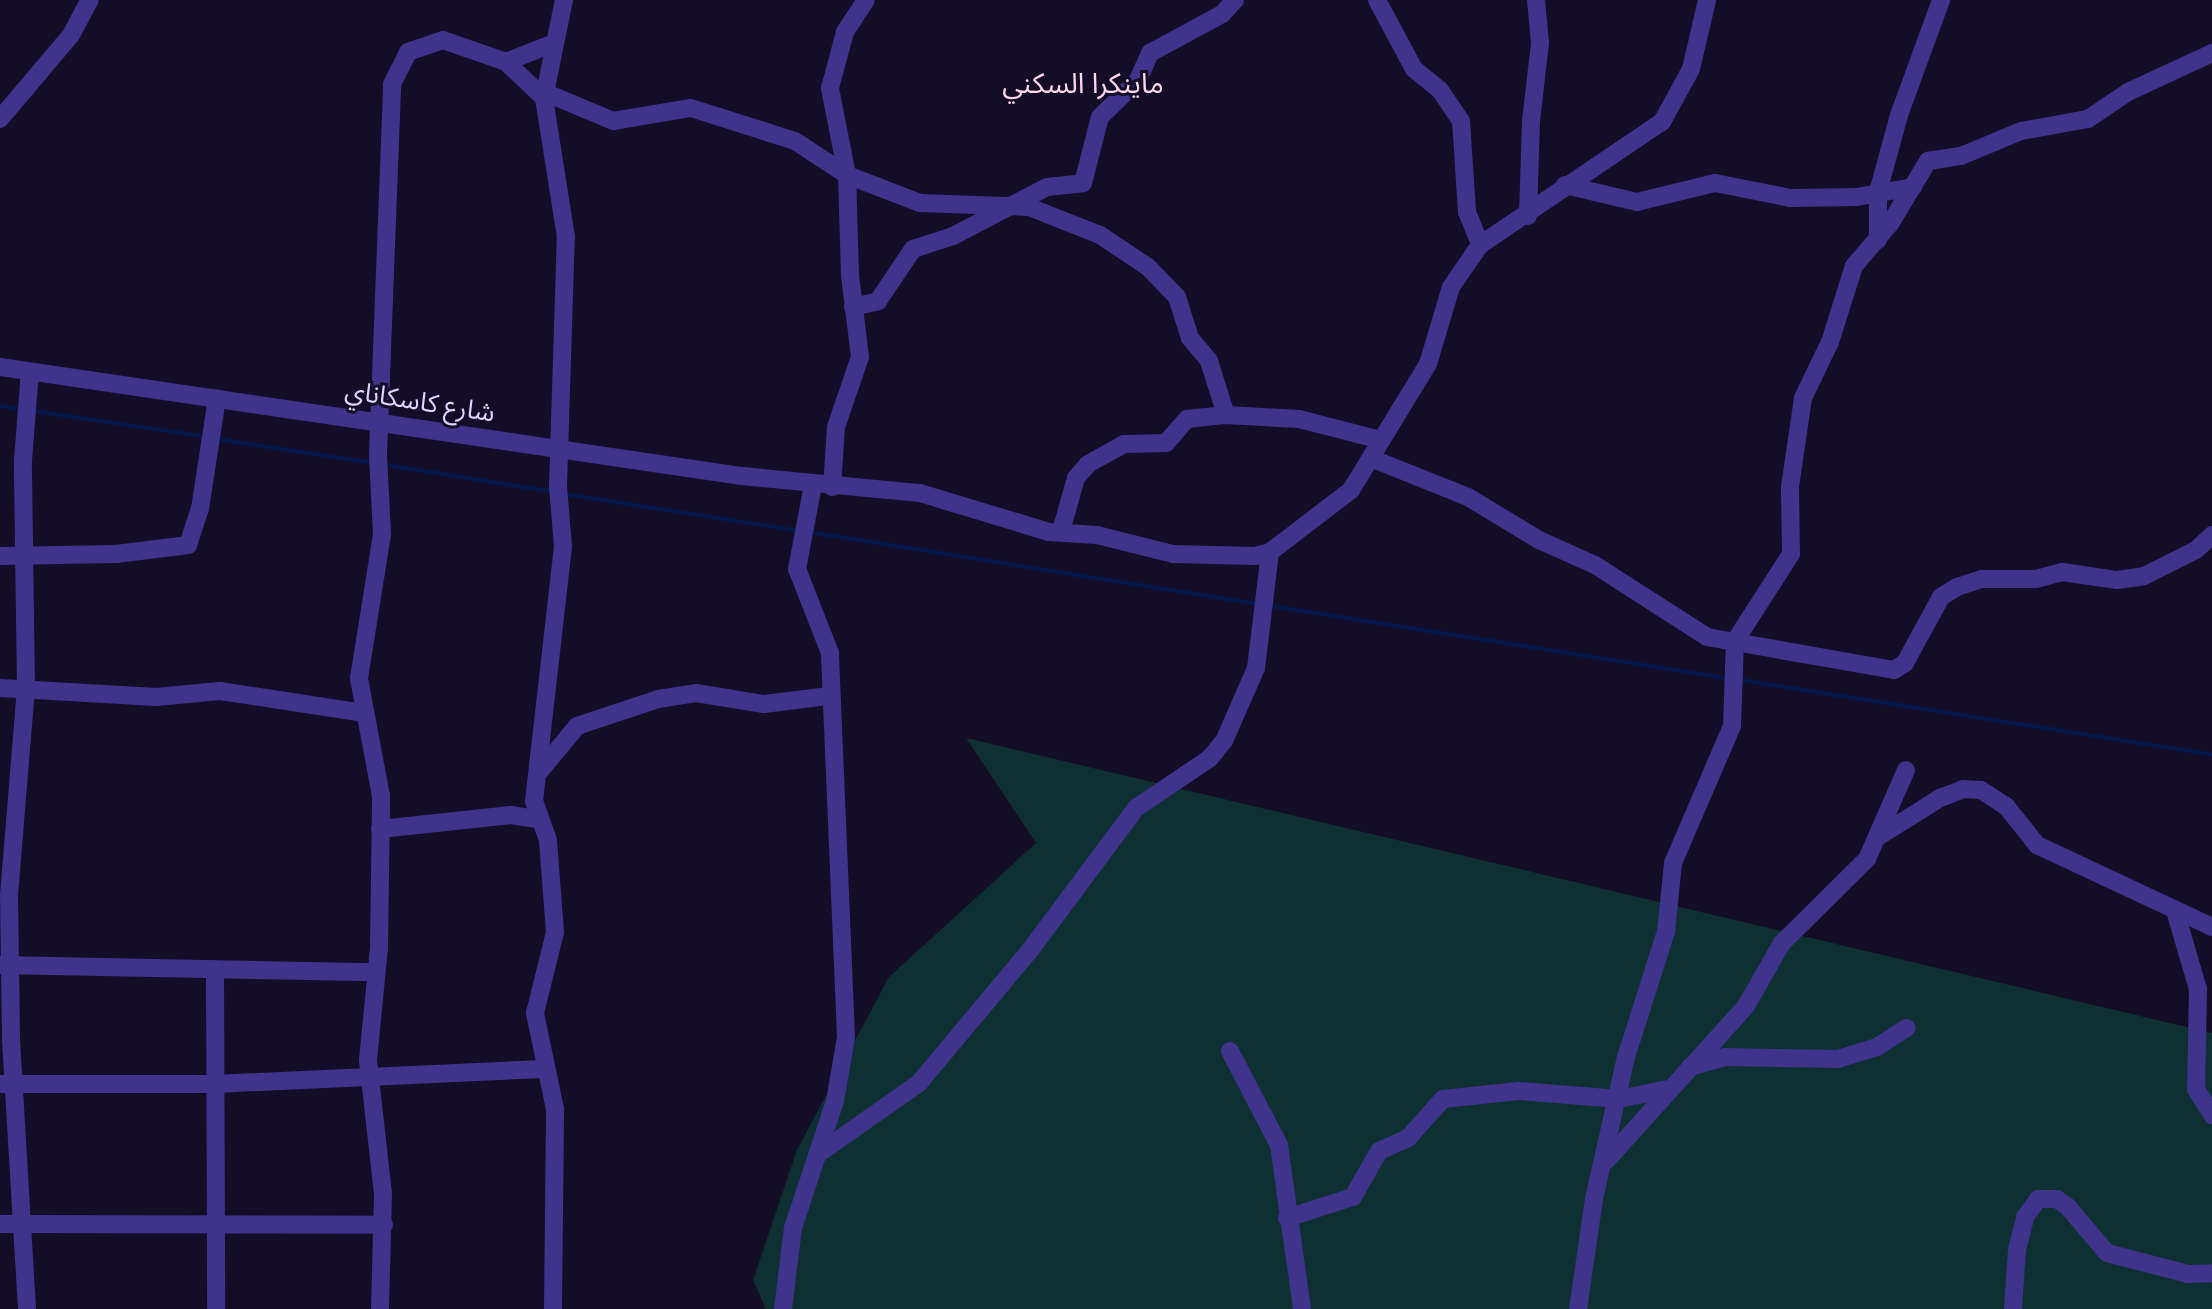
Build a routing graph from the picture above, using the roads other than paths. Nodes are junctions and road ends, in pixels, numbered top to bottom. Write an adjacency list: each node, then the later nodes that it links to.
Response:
1 (90, 0): 13 (street)
2 (564, 0): 9 (street)
3 (866, 0): 14 (street)
4 (1235, 0): 18 (street)
5 (1377, 0): 21 (street)
6 (1536, 0): 19 (street)
7 (1707, 0): 15 (street)
8 (1941, 0): 17 (street)
9 (554, 43): 11 (street); 12 (street)
10 (2212, 53): 16 (street)
11 (506, 62): 12 (street); 27 (street)
12 (544, 95): 14 (street); 29 (street)
13 (0, 119)
14 (847, 175): 18 (street); 22 (street)
15 (1565, 185): 17 (street); 19 (street)
16 (1913, 187): 17 (street); 20 (street)
17 (1878, 192): 20 (street)
18 (1014, 205): 22 (street); 26 (street)
19 (1528, 216): 21 (street)
20 (1878, 240): 38 (street)
21 (1480, 245): 28 (street)
22 (853, 307): 32 (street)
23 (0, 367): 24 (street, شارع كاسكاناي)
24 (30, 372): 25 (street, شارع كاسكاناي); 37 (street)
25 (217, 398): 27 (street, شارع كاسكاناي); 37 (street)
26 (1226, 415): 28 (street); 33 (street)
27 (379, 422): 29 (street, شارع كاسكاناي); 42 (street)
28 (1381, 440): 30 (street)
29 (562, 449): 31 (street, شارع كاسكاناي); 44 (street)
30 (1373, 459): 35 (street); 38 (street)
31 (813, 485): 32 (street, شارع كاسكاناي); 41 (street)
32 (832, 487): 33 (street, شارع كاسكاناي)
33 (1061, 531): 35 (street, شارع كاسكاناي)
34 (2212, 535): 38 (street)
35 (1270, 552): 64 (street)
36 (0, 556): 37 (street)
37 (25, 556): 40 (street)
38 (1735, 641): 62 (street)
39 (0, 688): 40 (street)
40 (26, 688): 42 (street); 46 (street)
41 (828, 696): 44 (street); 64 (street)
42 (363, 713): 47 (street)
43 (1906, 770): 48 (street)
44 (536, 776): 45 (street)
45 (535, 810): 47 (street); 57 (street)
46 (6, 827): 51 (street)
47 (380, 829): 53 (street)
48 (1878, 837): 49 (street); 56 (street)
49 (2176, 914): 50 (street); 63 (street)
50 (2212, 927)
51 (5, 965): 52 (street); 60 (street)
52 (215, 969): 53 (street); 59 (street)
53 (375, 972): 58 (street)
54 (1906, 1028): 56 (street)
55 (1230, 1051): 66 (street)
56 (1690, 1067): 61 (street)
57 (544, 1069): 58 (street); 75 (street)
58 (369, 1075): 59 (street); 69 (street)
59 (213, 1084): 60 (street); 70 (street)
60 (7, 1085): 68 (street)
61 (1668, 1089): 62 (street); 65 (street)
62 (1619, 1099): 65 (street); 66 (street)
63 (2212, 1115)
64 (818, 1154): 76 (street)
65 (1606, 1161): 78 (street)
66 (1287, 1218): 77 (street)
67 (0, 1224): 68 (street)
68 (21, 1224): 70 (street); 72 (street)
69 (384, 1225): 70 (street); 74 (street)
70 (213, 1226): 73 (street)
71 (2212, 1273): 79 (street)
72 (27, 1309)
73 (216, 1309)
74 (380, 1309)
75 (553, 1309)
76 (783, 1309)
77 (1302, 1309)
78 (1578, 1309)
79 (2013, 1309)

